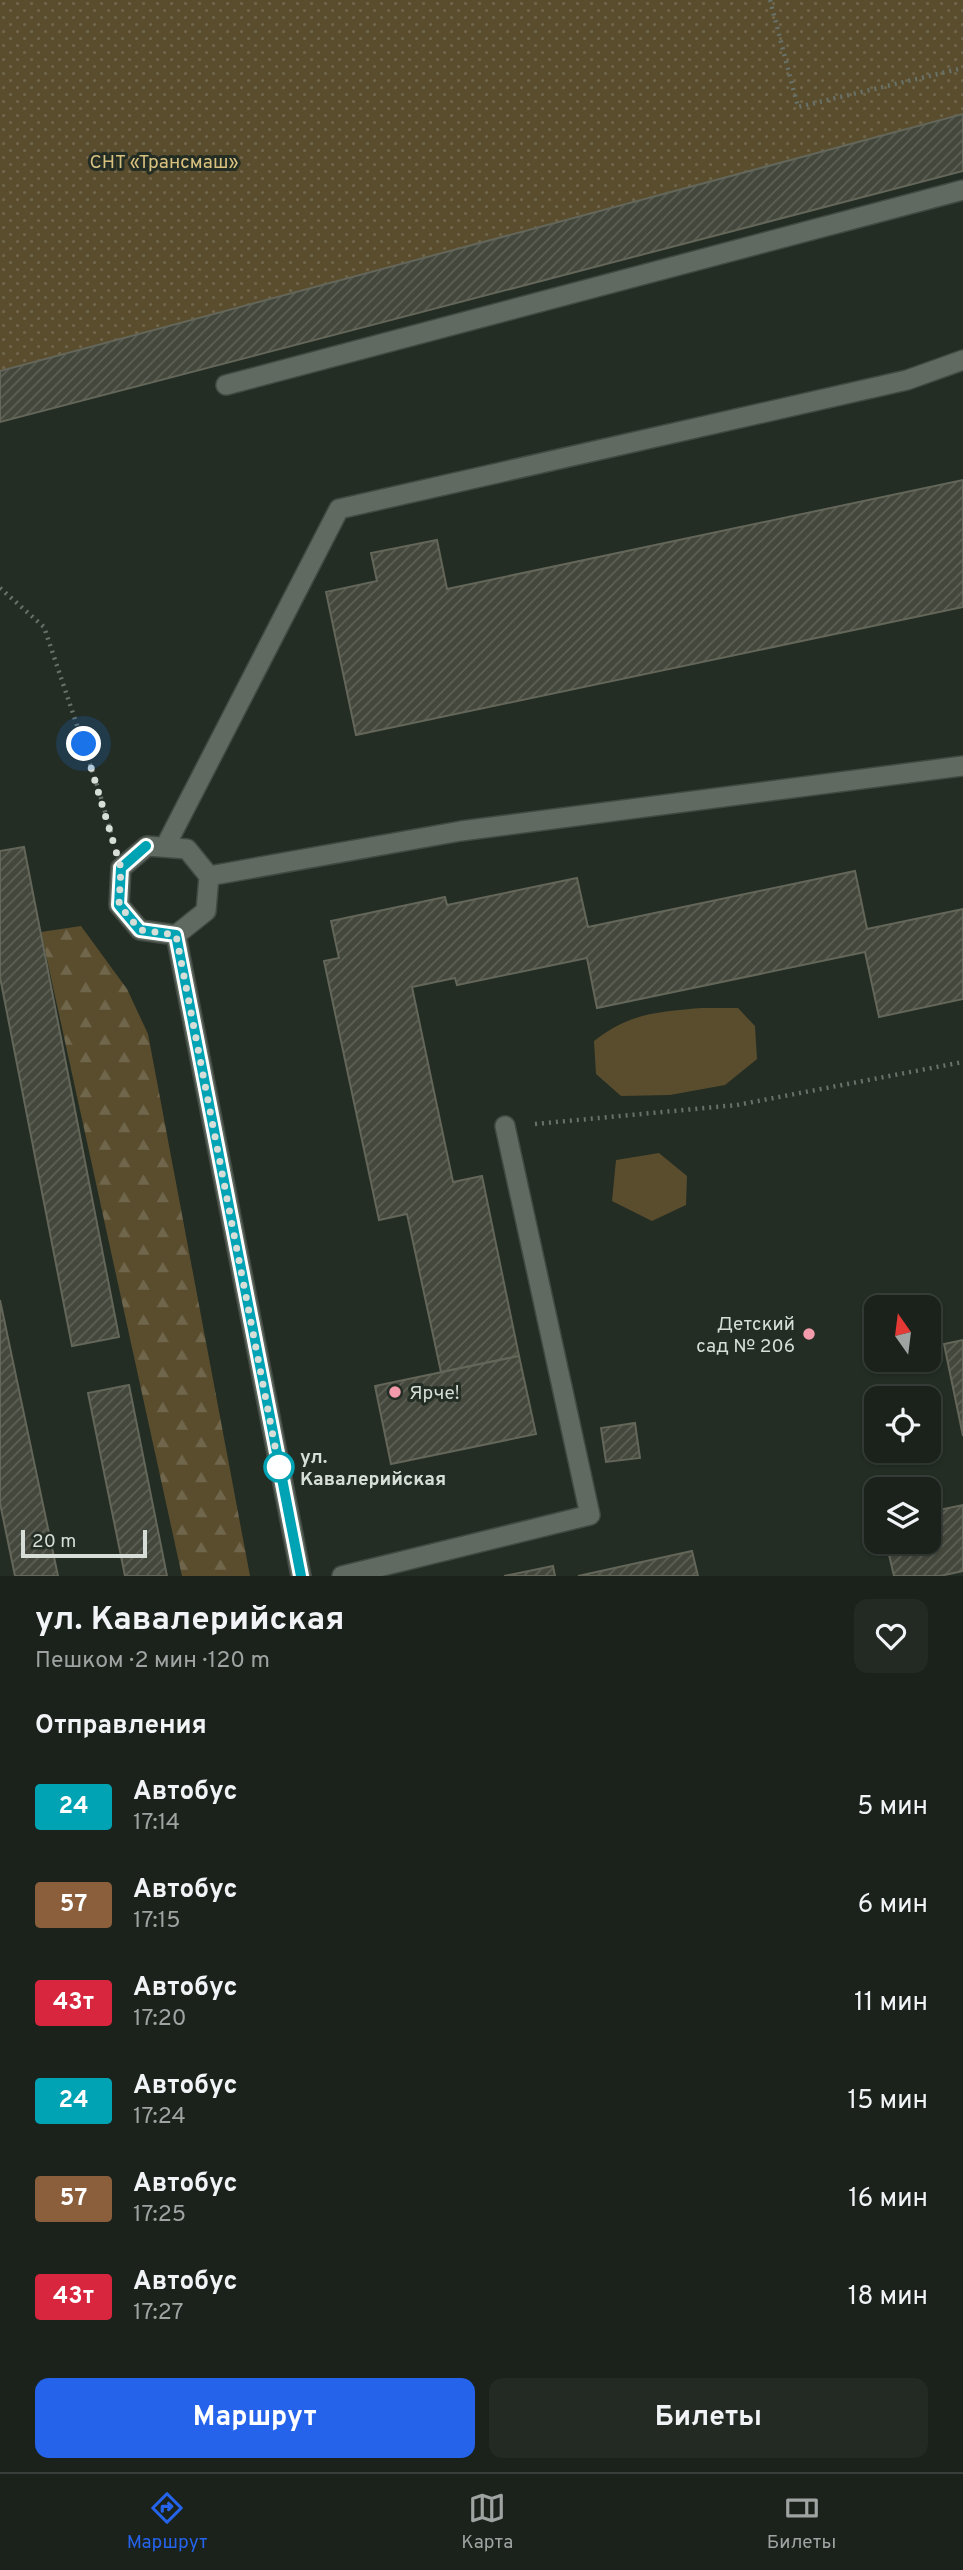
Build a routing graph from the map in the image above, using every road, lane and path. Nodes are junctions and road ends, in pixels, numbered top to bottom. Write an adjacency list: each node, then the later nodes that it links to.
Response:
1 (769, 0): 2 (path)
2 (963, 68)
3 (963, 190): 5 (street)
4 (963, 360): 8 (street)
5 (226, 385)
6 (0, 588): 9 (path)
7 (963, 766): 10 (street)
8 (165, 847): 9 (street); 10 (street)
9 (121, 868): 11 (street)
10 (209, 876): 11 (street)
11 (176, 935): 14 (street)
12 (963, 1062): 13 (path)
13 (505, 1126): 15 (street)
14 (301, 1576)
15 (342, 1576)

